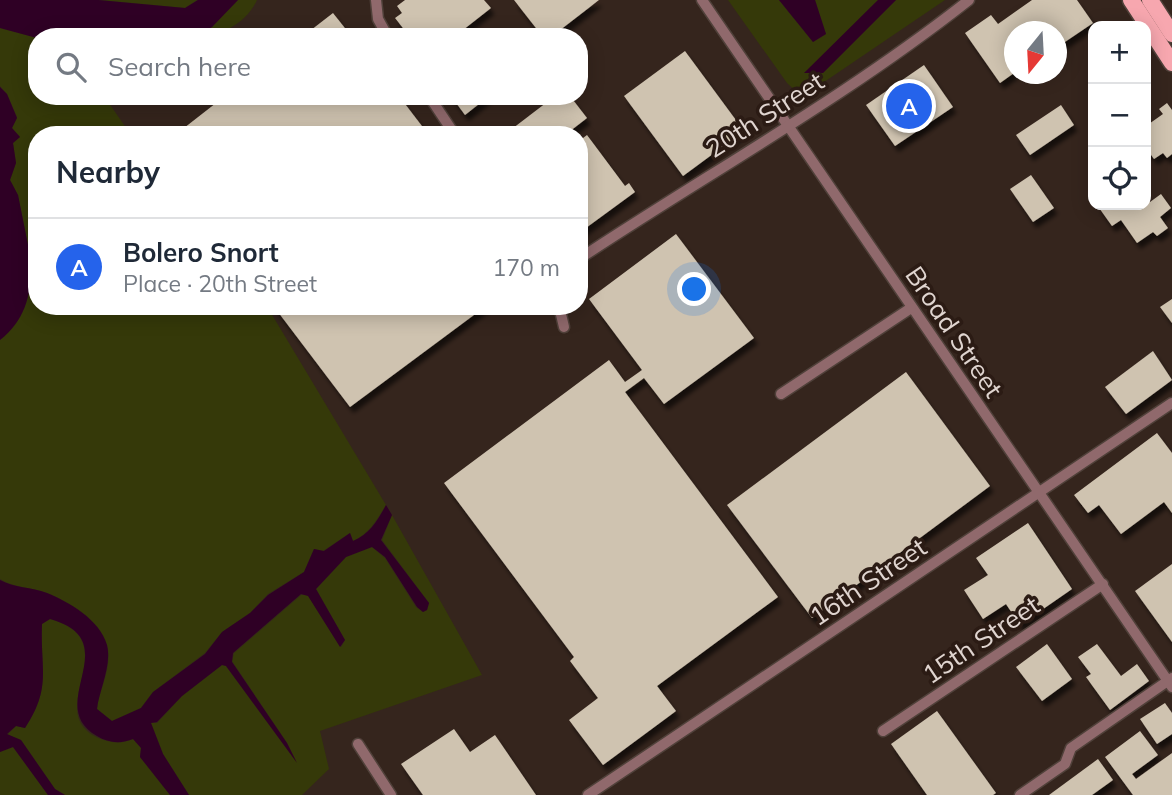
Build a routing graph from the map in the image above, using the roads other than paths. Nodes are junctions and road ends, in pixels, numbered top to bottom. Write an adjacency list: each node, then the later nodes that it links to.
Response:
1 (376, 0): 6 (street)
2 (702, 0): 11 (street, Broad Street)
3 (969, 0): 11 (street, 20th Street)
4 (1131, 0): 8 (main road)
5 (1150, 0): 7 (main road)
6 (383, 28)
7 (1172, 34)
8 (1172, 64)
9 (435, 105): 10 (street)
10 (449, 126)
11 (789, 127): 12 (street, 20th Street); 13 (street, Broad Street)
12 (588, 252)
13 (911, 308): 16 (street); 18 (street, Broad Street)
14 (561, 315): 15 (street)
15 (564, 327)
16 (781, 394)
17 (1172, 403): 18 (street, 16th Street)
18 (1039, 493): 19 (street, Broad Street); 24 (street, 16th Street)
19 (1103, 584): 20 (street, Broad Street); 21 (street, 15th Street)
20 (1170, 682): 25 (street)
21 (883, 731)
22 (358, 744): 23 (street)
23 (391, 795)
24 (588, 795)
25 (1020, 795)

